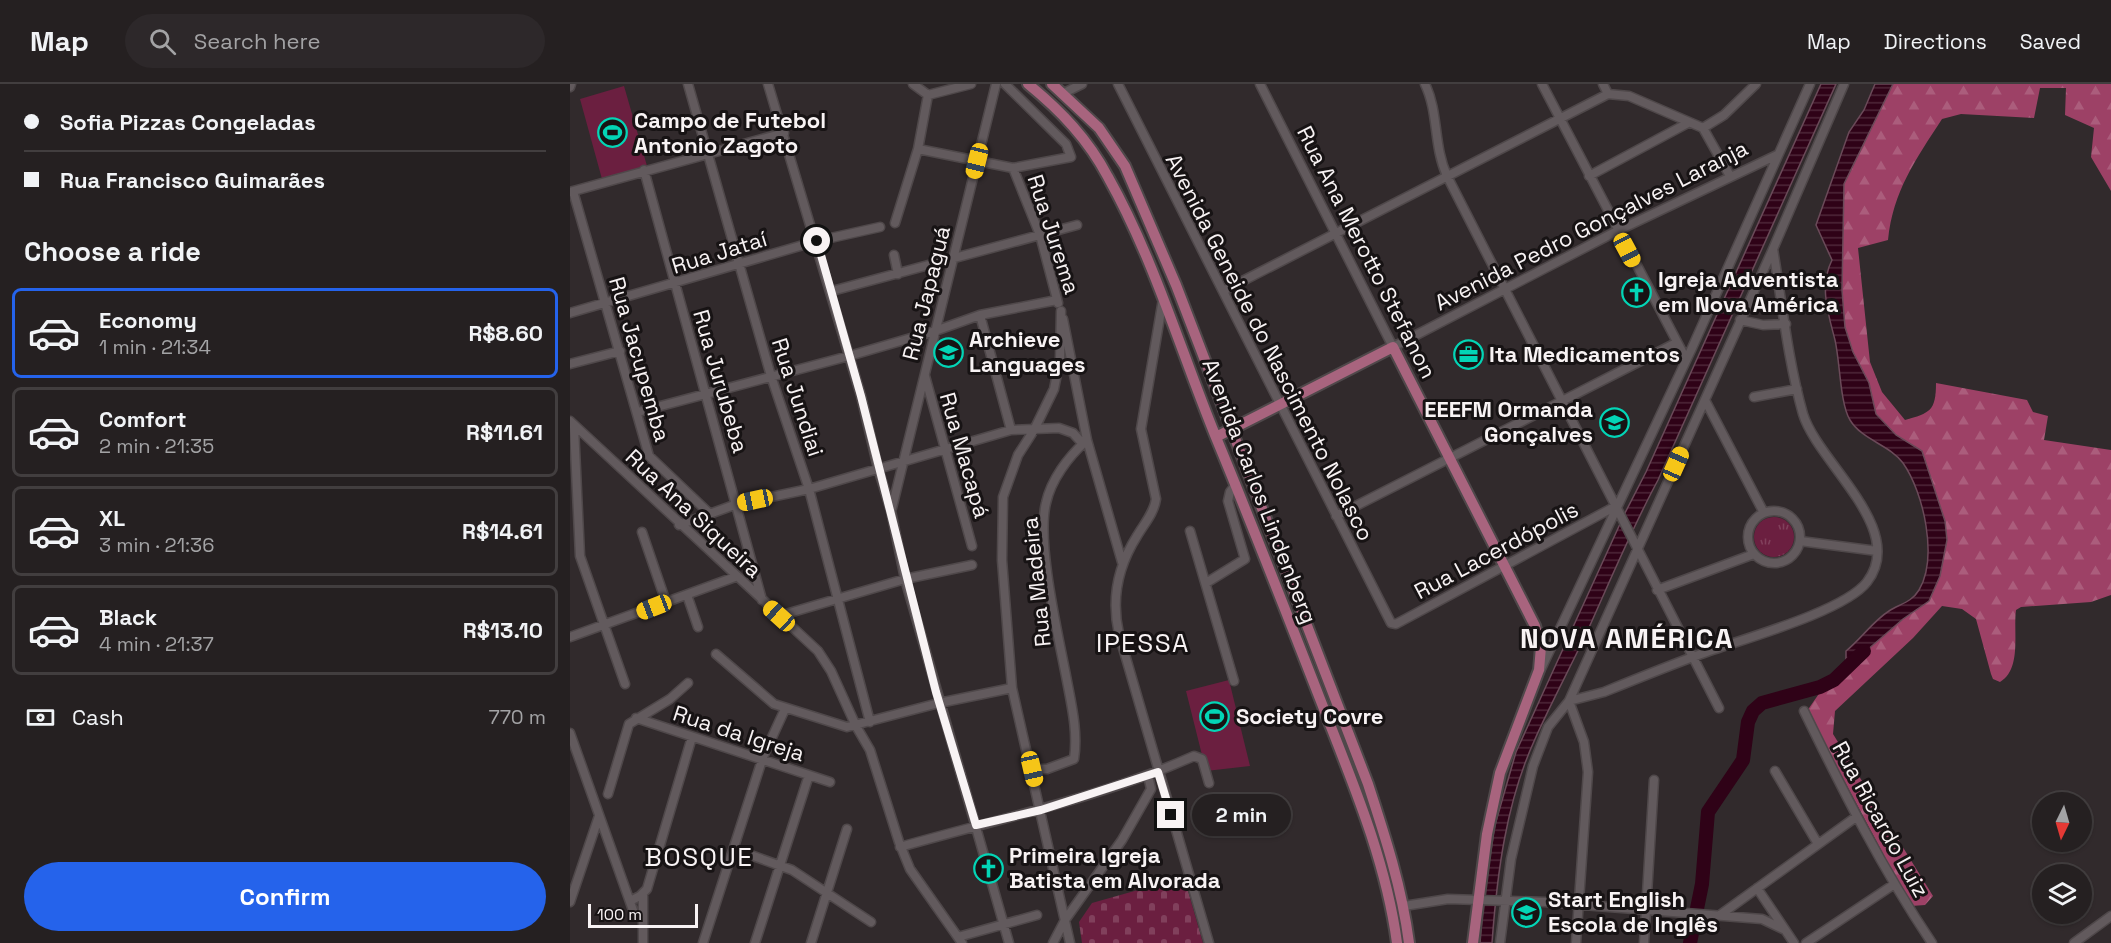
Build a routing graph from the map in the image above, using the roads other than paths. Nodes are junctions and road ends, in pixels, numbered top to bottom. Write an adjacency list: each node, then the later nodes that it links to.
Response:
1 (688, 84): 26 (street, Rua Jundiai)
2 (768, 84): 24 (street)
3 (912, 84): 20 (street)
4 (971, 84): 20 (street)
5 (996, 84): 28 (street, Rua Japaguá)
6 (1005, 84): 29 (street)
7 (1028, 84): 51 (main road, Avenida Carlos Lindenberg)
8 (1052, 84): 18 (main road, Avenida Carlos Lindenberg)
9 (1082, 84): 18 (street)
10 (1118, 84): 50 (street, Avenida Geneide do Nascimento Nolasco)
11 (1260, 84): 39 (street, Rua Ana Merotto Stefanon)
12 (1425, 84): 31 (street)
13 (1542, 84): 21 (street)
14 (1603, 84): 19 (street)
15 (1756, 84): 23 (street)
16 (1810, 84): 27 (street)
17 (1844, 84): 42 (street)
18 (1064, 93): 78 (main road, Avenida Carlos Lindenberg)
19 (1608, 94): 21 (street); 22 (street)
20 (928, 95): 25 (street)
21 (1560, 119): 31 (street); 32 (street)
22 (1688, 123): 23 (street); 32 (street)
23 (1703, 128): 33 (street)
24 (784, 134): 26 (street); 41 (street)
25 (918, 149): 28 (street); 35 (street)
26 (710, 155): 30 (street); 45 (street, Rua Jundiai)
27 (1777, 155): 33 (street, Avenida Pedro Gonçalves Laranja); 64 (street)
28 (977, 161): 29 (street); 44 (street, Rua Japaguá)
29 (1013, 168): 40 (street, Rua Jurema)
30 (644, 170): 34 (street); 47 (street, Rua Jurubeba)
31 (1447, 176): 39 (street); 48 (street)
32 (1589, 176): 38 (street)
33 (1730, 176): 38 (street, Avenida Pedro Gonçalves Laranja)
34 (572, 192): 53 (street, Rua Jacupemba)
35 (895, 223)
36 (1077, 225): 40 (street)
37 (880, 227): 41 (street, Rua Jataí)
38 (1617, 231): 48 (street, Avenida Pedro Gonçalves Laranja); 60 (street)
39 (1335, 233): 50 (street); 61 (street, Rua Ana Merotto Stefanon)
40 (1040, 235): 44 (street); 52 (street, Rua Jurema)
41 (817, 241): 45 (street, Rua Jataí); 49 (street)
42 (1773, 249): 57 (street); 58 (street)
43 (894, 255): 46 (street)
44 (953, 258): 46 (street); 59 (street, Rua Japaguá)
45 (741, 264): 47 (street, Rua Jataí); 67 (street, Rua Jundiai)
46 (898, 274): 49 (street)
47 (675, 284): 53 (street, Rua Jataí); 69 (street, Rua Jurubeba)
48 (1505, 289): 61 (street, Avenida Pedro Gonçalves Laranja); 71 (street)
49 (832, 291): 63 (street)
50 (1223, 291): 73 (street, Avenida Geneide do Nascimento Nolasco)
51 (1164, 296): 79 (main road, Avenida Carlos Lindenberg); 101 (street)
52 (1057, 300): 54 (street, Rua Jurema); 56 (street)
53 (606, 304): 55 (street, Rua Jataí); 62 (street, Rua Jacupemba)
54 (1060, 311): 77 (street, Rua Jurema); 80 (street, Rua Jurema)
55 (570, 313)
56 (980, 315): 59 (street); 76 (street)
57 (1740, 320): 58 (street); 72 (street)
58 (1786, 324): 68 (street)
59 (934, 331): 63 (street); 66 (street, Rua Japaguá)
60 (1676, 343): 64 (street); 71 (street)
61 (1393, 347): 73 (main road, Avenida Pedro Gonçalves Laranja); 82 (main road, Rua Ana Merotto Stefanon)
62 (620, 351): 65 (street); 74 (street, Rua Jacupemba)
63 (849, 356): 67 (street); 84 (street)
64 (1686, 359): 88 (street)
65 (570, 364)
66 (924, 374): 81 (street, Rua Macapá); 83 (street, Rua Japaguá)
67 (771, 376): 69 (street); 86 (street, Rua Jundiai)
68 (1797, 389): 70 (street); 99 (street)
69 (707, 394): 74 (street); 87 (street, Rua Jurubeba)
70 (1754, 397)
71 (1562, 400): 82 (street); 88 (street)
72 (1705, 400): 90 (street); 98 (street)
73 (1280, 403): 78 (main road, Avenida Pedro Gonçalves Laranja); 92 (street, Avenida Geneide do Nascimento Nolasco)
74 (638, 412): 91 (street, Rua Jacupemba)
75 (572, 425): 93 (street, Rua Ana Siqueira); 114 (street)
76 (1011, 430): 77 (street); 81 (street)
77 (1034, 430): 80 (street); 123 (street, Rua Jurema)
78 (1231, 430): 79 (main road, Avenida Pedro Gonçalves Laranja); 164 (main road, Avenida Carlos Lindenberg)
79 (1216, 437): 85 (main road, Avenida Carlos Lindenberg)
80 (1085, 442): 101 (street, Rua Jurema); 137 (street, Rua Madeira)
81 (945, 448): 83 (street); 97 (street, Rua Macapá)
82 (1450, 458): 92 (street); 103 (main road, Rua Ana Merotto Stefanon)
83 (902, 462): 84 (street); 89 (street, Rua Japaguá)
84 (878, 468): 86 (street); 89 (street)
85 (1236, 484): 106 (street); 183 (main road, Avenida Carlos Lindenberg)
86 (809, 489): 87 (street); 109 (street, Rua Jundiai)
87 (737, 504): 91 (street); 110 (street, Rua Jurubeba)
88 (1616, 506): 98 (street); 103 (street, Rua Lacerdópolis); 119 (street)
89 (891, 511): 105 (street)
90 (1764, 513): 96 (street); 100 (street)
91 (710, 514): 93 (street)
92 (1336, 516): 113 (street, Avenida Geneide do Nascimento Nolasco)
93 (679, 525): 104 (street, Rua Ana Siqueira)
94 (1190, 531): 106 (street)
95 (642, 532): 111 (street)
96 (1800, 541): 99 (street); 100 (street)
97 (972, 546)
98 (1638, 548): 107 (street); 124 (street)
99 (1877, 551): 118 (street)
100 (1754, 554): 107 (street)
101 (1123, 563): 139 (street)
102 (972, 565): 105 (street)
103 (1506, 567): 113 (street, Rua Lacerdópolis); 119 (main road, Rua Ana Merotto Stefanon)
104 (735, 577): 108 (street); 110 (street, Rua Ana Siqueira)
105 (905, 579): 109 (street); 125 (street)
106 (1206, 583): 120 (street)
107 (1657, 590): 118 (street)
108 (687, 595): 111 (street); 115 (street)
109 (836, 599): 112 (street); 132 (street, Rua Jundiai)
110 (762, 601): 112 (street, Rua Ana Siqueira)
111 (666, 602): 114 (street)
112 (779, 616): 133 (street, Rua Ana Siqueira)
113 (1393, 624)
114 (604, 625): 116 (street); 122 (street)
115 (698, 627)
116 (570, 637)
117 (716, 654): 127 (street)
118 (1693, 657): 124 (street); 126 (street)
119 (1538, 675): 160 (main road, Rua Ana Merotto Stefanon)
120 (1234, 681)
121 (688, 683): 131 (street)
122 (625, 684)
123 (1012, 688): 125 (street); 137 (street, Rua Jurema)
124 (1569, 701): 129 (street); 130 (street)
125 (939, 703): 132 (street); 149 (street)
126 (1719, 708)
127 (785, 710): 133 (street); 136 (street)
128 (1804, 711): 148 (street, Rua Ricardo Luiz)
129 (1557, 713): 130 (street); 162 (street)
130 (1574, 715): 163 (street)
131 (636, 718): 135 (street, Rua da Igreja); 145 (street)
132 (870, 722): 133 (street)
133 (856, 726): 152 (street, Rua Ana Siqueira)
134 (570, 733): 147 (street)
135 (692, 737): 136 (street, Rua da Igreja); 158 (street)
136 (762, 760): 141 (street, Rua da Igreja); 153 (street)
137 (1032, 769): 146 (street, Rua Jurema)
138 (1775, 771): 151 (street)
139 (1158, 772): 140 (street); 144 (street); 182 (street)
140 (1148, 775): 146 (street); 170 (street)
141 (809, 776): 143 (street, Rua da Igreja); 154 (street)
142 (1654, 780): 165 (street)
143 (830, 782)
144 (1209, 783)
145 (608, 794)
146 (1041, 810): 149 (street); 170 (street, Rua Jurema)
147 (599, 816): 159 (street); 161 (street)
148 (1856, 818): 151 (street); 155 (street, Rua Ricardo Luiz)
149 (976, 825): 152 (street); 172 (street)
150 (847, 829): 157 (street)
151 (1818, 844): 156 (street)
152 (900, 847): 174 (street, Rua Ana Siqueira)
153 (734, 849): 154 (street); 176 (street)
154 (781, 865): 157 (street); 177 (street)
155 (1893, 885): 190 (street); 191 (street, Rua Ricardo Luiz)
156 (1757, 888): 168 (street); 173 (street)
157 (827, 892): 171 (street); 178 (street)
158 (643, 894): 159 (street); 175 (street)
159 (630, 901): 166 (street)
160 (1479, 901): 162 (street); 164 (street); 185 (main road, Rua Ana Merotto Stefanon)
161 (570, 902)
162 (1499, 902): 163 (street); 186 (street)
163 (1578, 904): 165 (street); 187 (street)
164 (1404, 906): 184 (main road, Avenida Carlos Lindenberg)
165 (1645, 909): 168 (street); 188 (street)
166 (635, 915)
167 (1037, 915): 172 (street)
168 (1720, 915): 173 (street)
169 (2111, 916): 192 (street)
170 (1065, 920): 180 (street); 181 (street, Rua Jurema)
171 (871, 922)
172 (1003, 924): 174 (street); 179 (street)
173 (1785, 930): 189 (street)
174 (960, 940)
175 (643, 943)
176 (703, 943)
177 (755, 943)
178 (811, 943)
179 (1009, 943)
180 (1053, 943)
181 (1070, 943)
182 (1209, 943)
183 (1397, 943)
184 (1409, 943)
185 (1473, 943)
186 (1500, 943)
187 (1576, 943)
188 (1644, 943)
189 (1794, 943)
190 (1806, 943)
191 (1932, 943)
192 (2074, 943)

